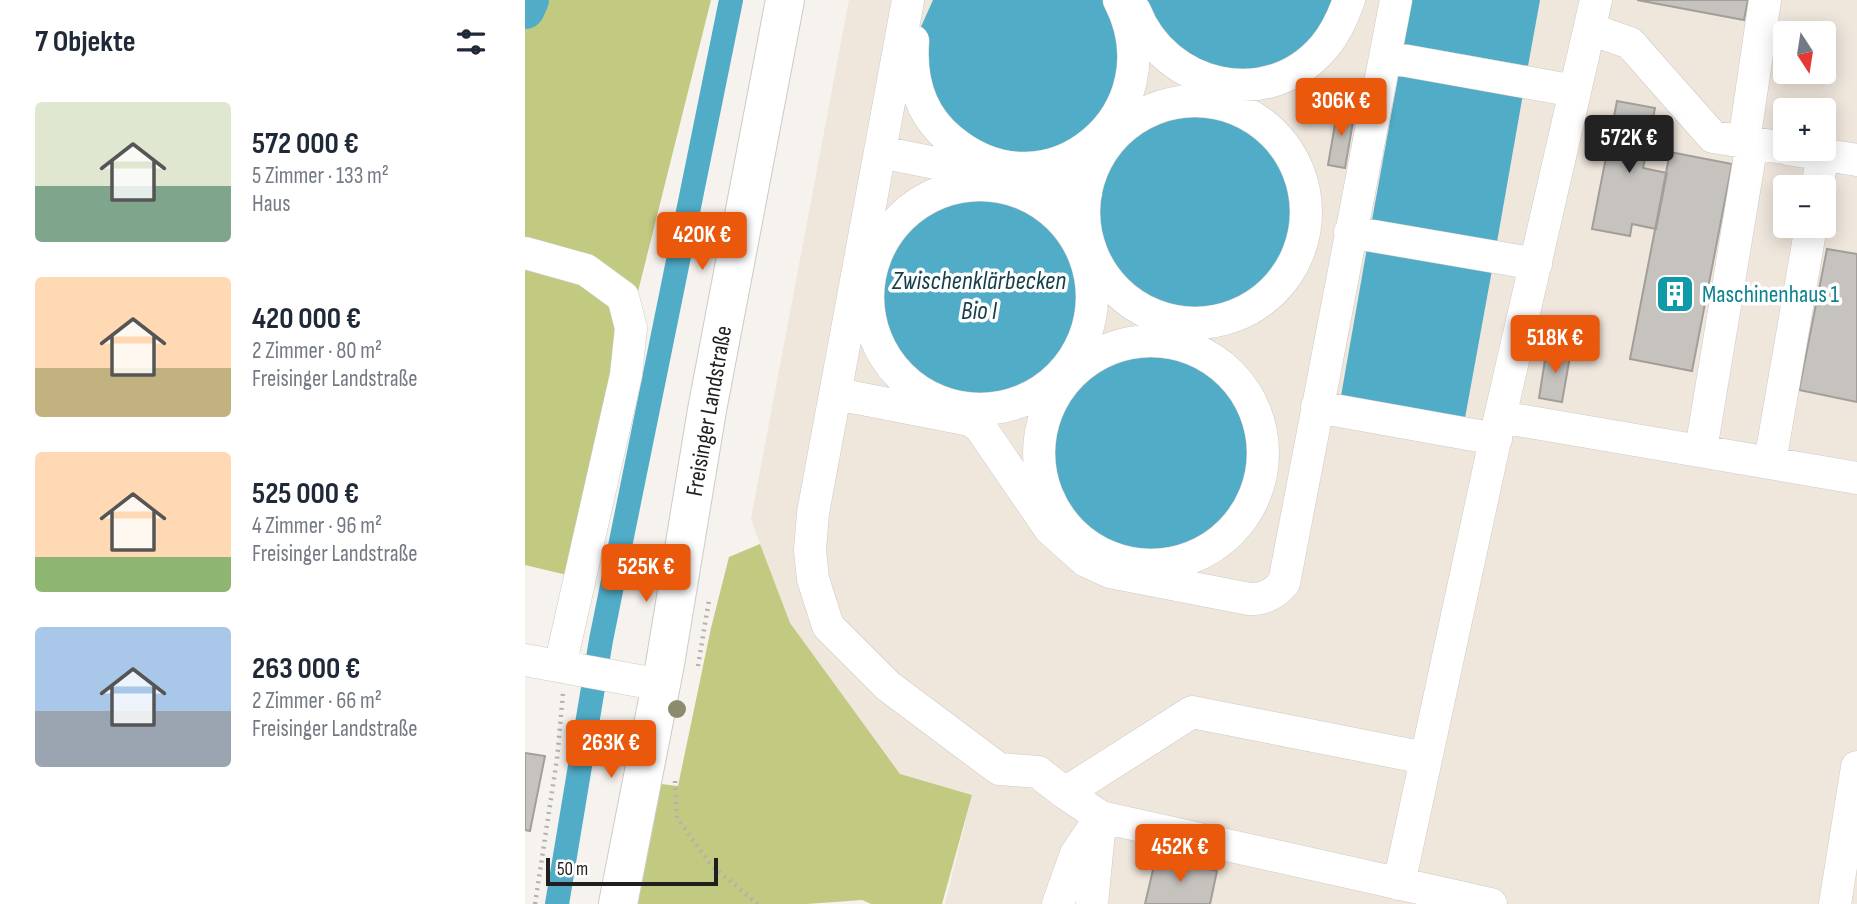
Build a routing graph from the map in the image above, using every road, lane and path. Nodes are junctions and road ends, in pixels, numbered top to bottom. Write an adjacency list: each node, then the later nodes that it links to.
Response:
1 (785, 0): 46 (main road, Freisinger Landstraße)
2 (908, 0): 9 (street)
3 (927, 0): 9 (street)
4 (1349, 0): 12 (street)
5 (1765, 0): 14 (street)
6 (1389, 1): 10 (street)
7 (1128, 8): 12 (street); 13 (street)
8 (1593, 14): 11 (street); 14 (street)
9 (908, 34): 16 (street); 19 (street)
10 (1385, 57): 11 (street); 21 (street)
11 (1575, 91): 27 (street)
12 (1218, 93): 13 (street); 25 (street)
13 (1108, 136): 19 (street); 20 (street)
14 (1748, 142): 15 (street); 36 (street)
15 (1773, 147)
16 (880, 152): 19 (street); 28 (street)
17 (1836, 157): 18 (street)
18 (1857, 160)
19 (1000, 177): 20 (street); 24 (street); 28 (street)
20 (1086, 192): 24 (street)
21 (1350, 232): 26 (street); 27 (street)
22 (1809, 238): 37 (street)
23 (525, 253): 44 (street)
24 (1088, 256): 29 (street); 30 (street)
25 (1297, 256): 26 (street); 29 (street)
26 (1344, 263): 32 (street)
27 (1536, 264): 34 (street)
28 (863, 279): 31 (street); 33 (street)
29 (1182, 334): 30 (street); 38 (street)
30 (1067, 374): 33 (street); 35 (street)
31 (837, 394): 33 (street); 50 (street)
32 (1317, 407): 34 (street); 40 (street)
33 (962, 414): 35 (street); 41 (street)
34 (1498, 428): 36 (street); 47 (street)
35 (1040, 431): 41 (street)
36 (1701, 450): 37 (street)
37 (1770, 462): 39 (street)
38 (1262, 474): 40 (street); 41 (street)
39 (1857, 478)
40 (1303, 481): 41 (street)
41 (1167, 573)
42 (709, 600): 45 (path)
43 (525, 660): 44 (street)
44 (569, 668): 46 (street); 53 (path)
45 (697, 670)
46 (661, 685): 54 (main road, Freisinger Landstraße)
47 (1425, 758): 50 (street); 52 (street)
48 (1857, 766): 59 (street)
49 (675, 780): 55 (path)
50 (1065, 793): 51 (street)
51 (1101, 817): 52 (street); 56 (street); 57 (street)
52 (1399, 884): 58 (street)
53 (535, 904)
54 (618, 904)
55 (758, 904)
56 (1058, 904)
57 (1092, 904)
58 (1490, 904)
59 (1835, 904)

